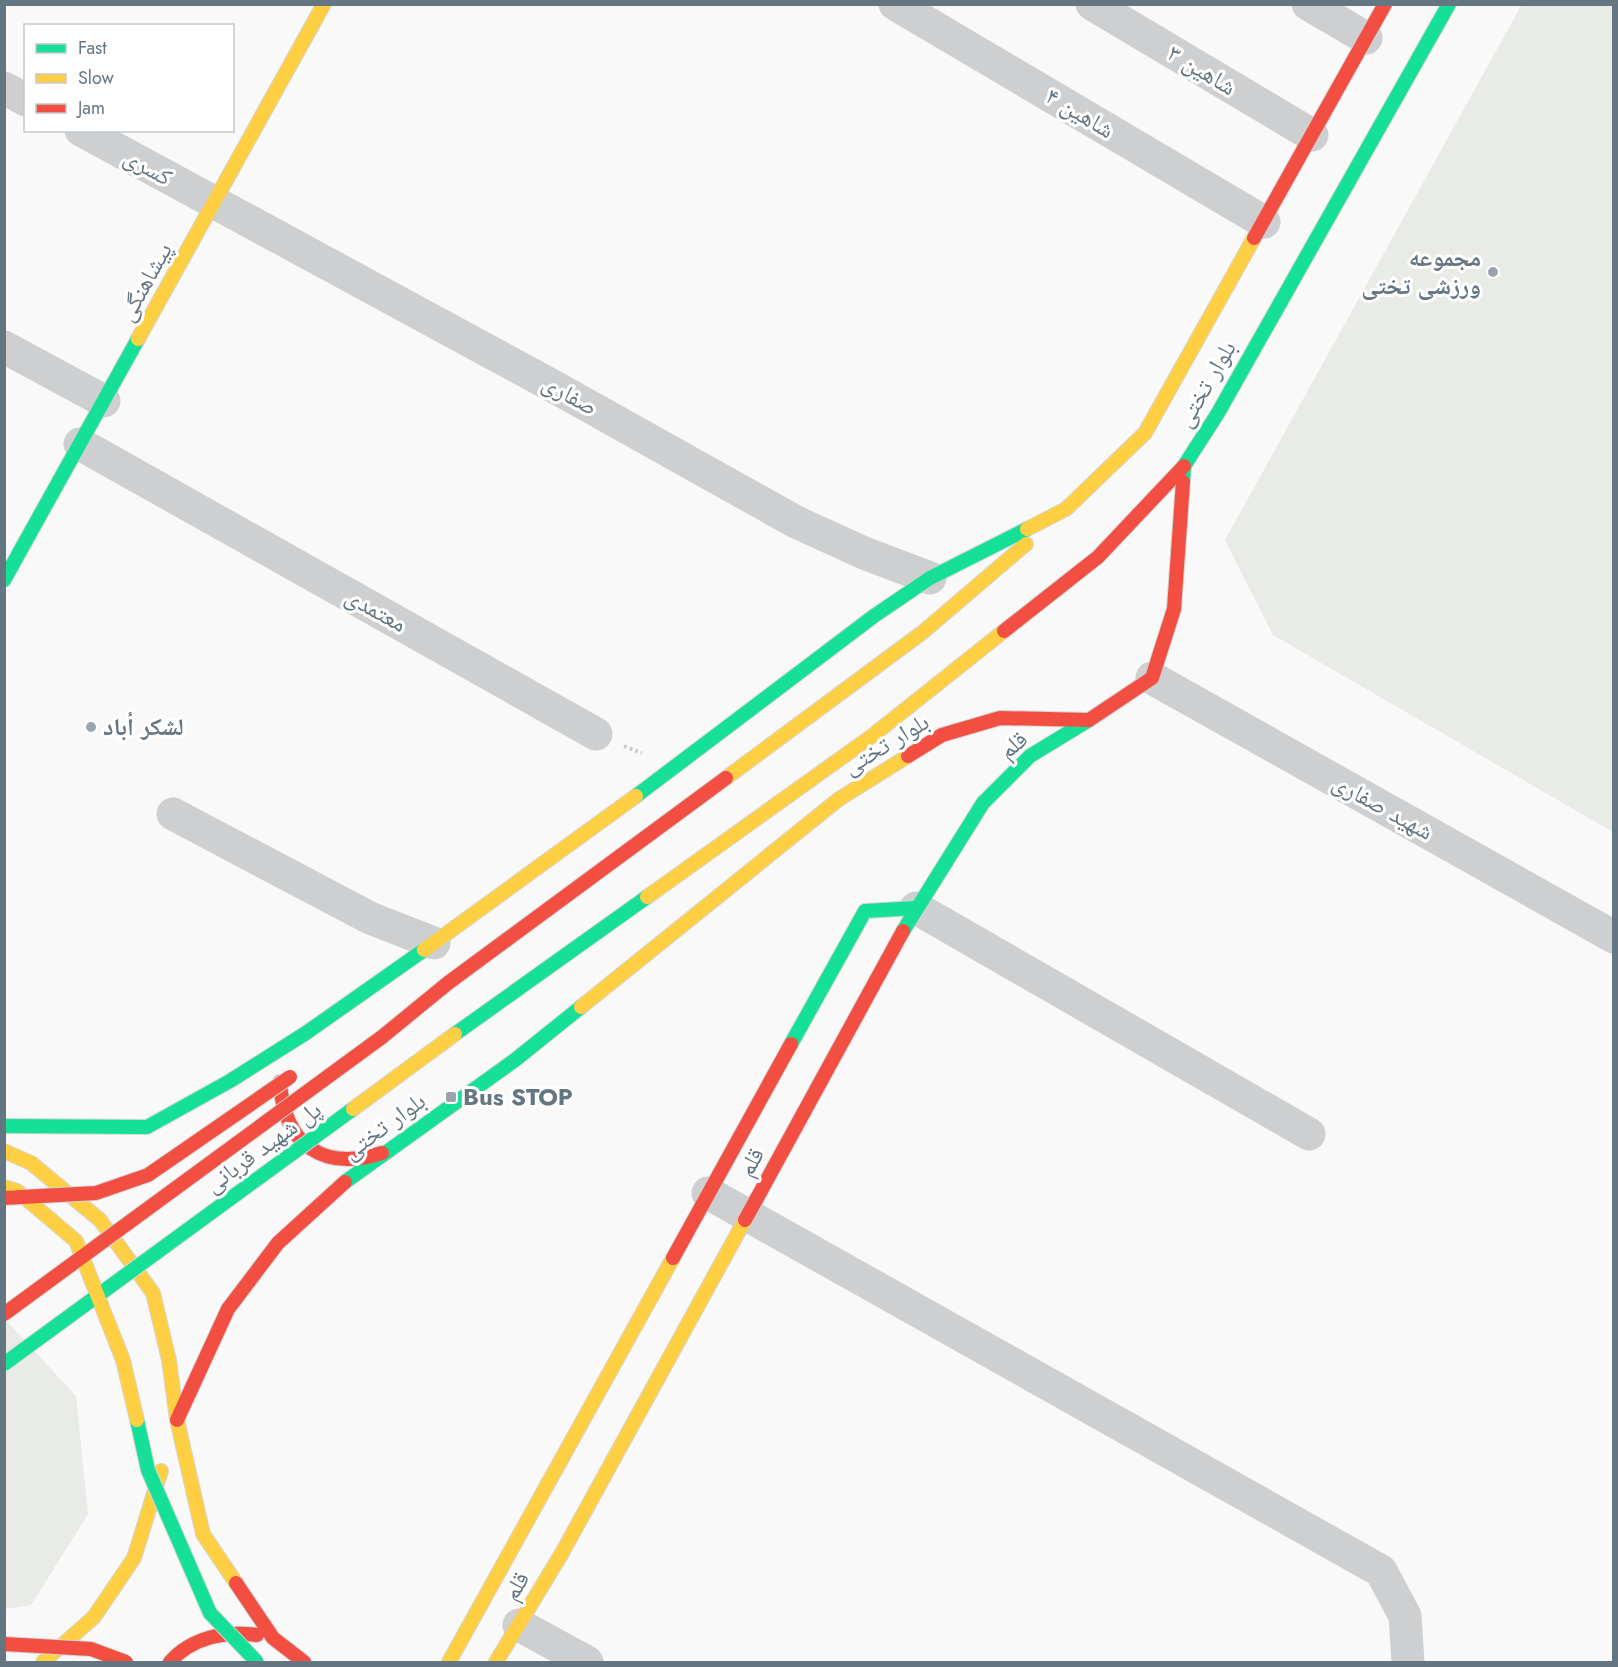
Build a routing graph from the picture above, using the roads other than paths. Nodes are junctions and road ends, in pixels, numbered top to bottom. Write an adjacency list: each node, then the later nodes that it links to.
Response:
1 (324, 4): 12 (main road, پیشاهنگی)
2 (895, 4): 13 (street, شاهین ۴)
3 (1092, 4): 11 (street, شاهین ۳)
4 (1308, 4): 7 (street)
5 (1385, 4): 7 (main road, بلوار تختی)
6 (1449, 4): 17 (main road, بلوار تختی)
7 (1366, 38): 11 (main road, بلوار تختی)
8 (4, 88): 9 (street)
9 (24, 99)
10 (85, 132): 12 (street, کسری)
11 (1312, 135): 13 (main road, بلوار تختی)
12 (214, 203): 15 (main road, پیشاهنگی); 19 (street, صفاری)
13 (1264, 222): 18 (main road, بلوار تختی)
14 (4, 347): 15 (street)
15 (104, 401): 16 (main road, پیشاهنگی)
16 (80, 444): 20 (main road, پیشاهنگی); 23 (street, معتمدی)
17 (1184, 466): 21 (main road, بلوار تختی); 41 (main road, پل شهید قربانی, bridge)
18 (1066, 509): 19 (main road, بلوار تختی); 29 (main road, پل شهید قربانی, bridge)
19 (930, 578): 27 (main road, بلوار تختی)
20 (4, 580)
21 (1152, 678): 22 (main road); 26 (street, شهید صفاری)
22 (1089, 720): 25 (main road, قلم); 34 (main road, بلوار تختی)
23 (596, 734)
24 (173, 814): 27 (street)
25 (916, 909): 33 (street); 37 (main road); 39 (main road, قلم)
26 (1614, 937)
27 (434, 943): 28 (main road, بلوار تختی)
28 (306, 1033): 32 (main road, بلوار تختی); 34 (main road)
29 (382, 1037): 30 (main road, پل شهید قربانی); 40 (main road, پل شهید قربانی, bridge)
30 (337, 1052)
31 (305, 1067): 38 (main road, پل شهید قربانی, bridge)
32 (4, 1126)
33 (1309, 1134)
34 (394, 1148): 42 (main road, بلوار تختی)
35 (4, 1151): 42 (main road)
36 (4, 1187): 49 (main road, bridge)
37 (708, 1193): 39 (street); 51 (main road)
38 (4, 1198)
39 (748, 1214): 43 (main road, قلم); 54 (street)
40 (4, 1314)
41 (4, 1364)
42 (177, 1420): 44 (main road); 46 (main road, بلوار تختی)
43 (519, 1625): 52 (main road, قلم); 53 (street)
44 (273, 1638): 48 (main road); 50 (main road)
45 (4, 1644): 47 (main road, bridge)
46 (43, 1662)
47 (126, 1662)
48 (170, 1662)
49 (257, 1662)
50 (304, 1662)
51 (448, 1662)
52 (496, 1662)
53 (586, 1662)
54 (1408, 1662)

